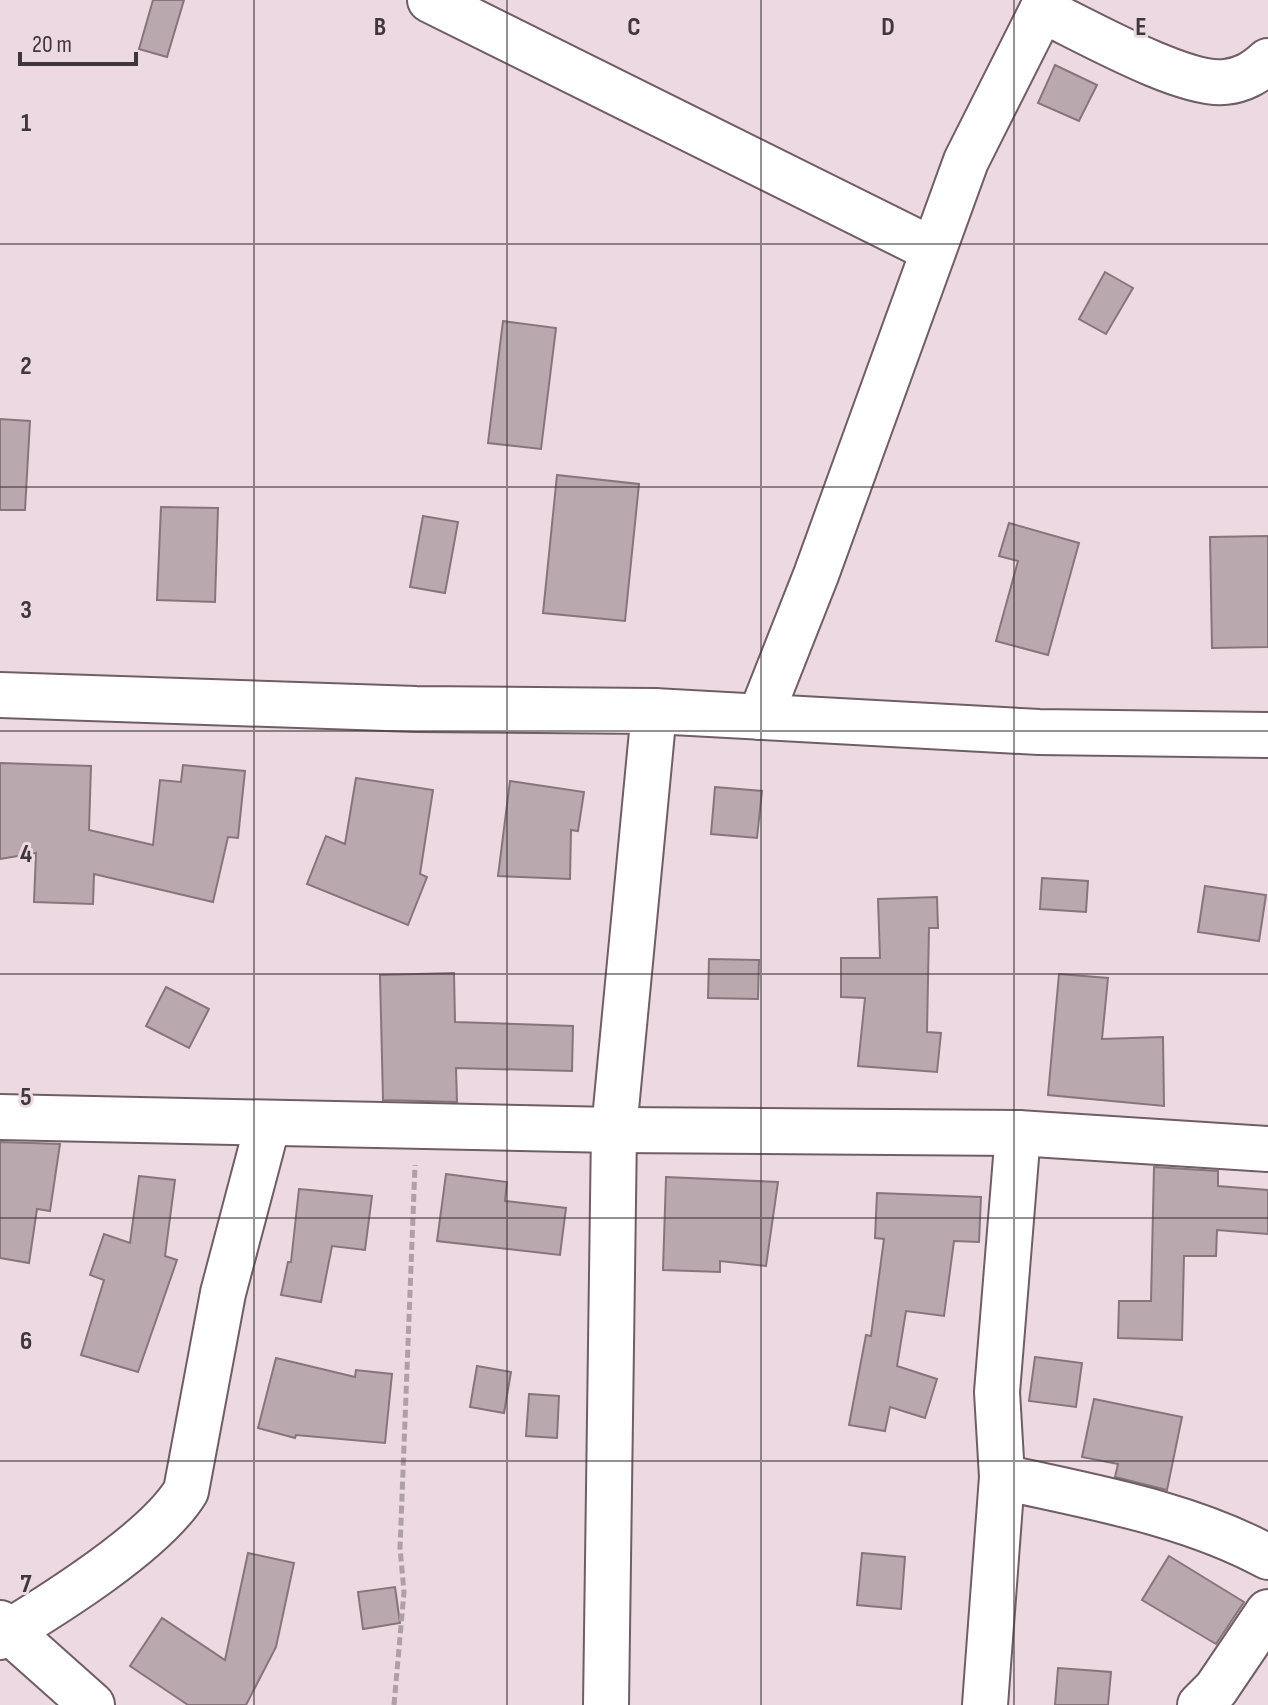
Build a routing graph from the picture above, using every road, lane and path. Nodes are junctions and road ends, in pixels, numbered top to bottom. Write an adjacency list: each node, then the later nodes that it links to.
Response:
1 (430, 0): 4 (street)
2 (1044, 5): 3 (street); 4 (street)
3 (1268, 61)
4 (933, 250): 7 (street)
5 (0, 695): 6 (street)
6 (654, 711): 7 (street); 12 (street)
7 (760, 717): 8 (street)
8 (1268, 735)
9 (0, 1117): 10 (street)
10 (268, 1123): 11 (street); 18 (street)
11 (416, 1125): 12 (street); 20 (path)
12 (614, 1130): 13 (street); 21 (street)
13 (1018, 1133): 14 (street); 15 (street)
14 (1268, 1149)
15 (1002, 1477): 16 (street); 22 (street)
16 (1268, 1557)
17 (1268, 1612): 23 (street)
18 (3, 1630): 19 (street)
19 (92, 1705)
20 (394, 1705)
21 (606, 1705)
22 (985, 1705)
23 (1200, 1705)

